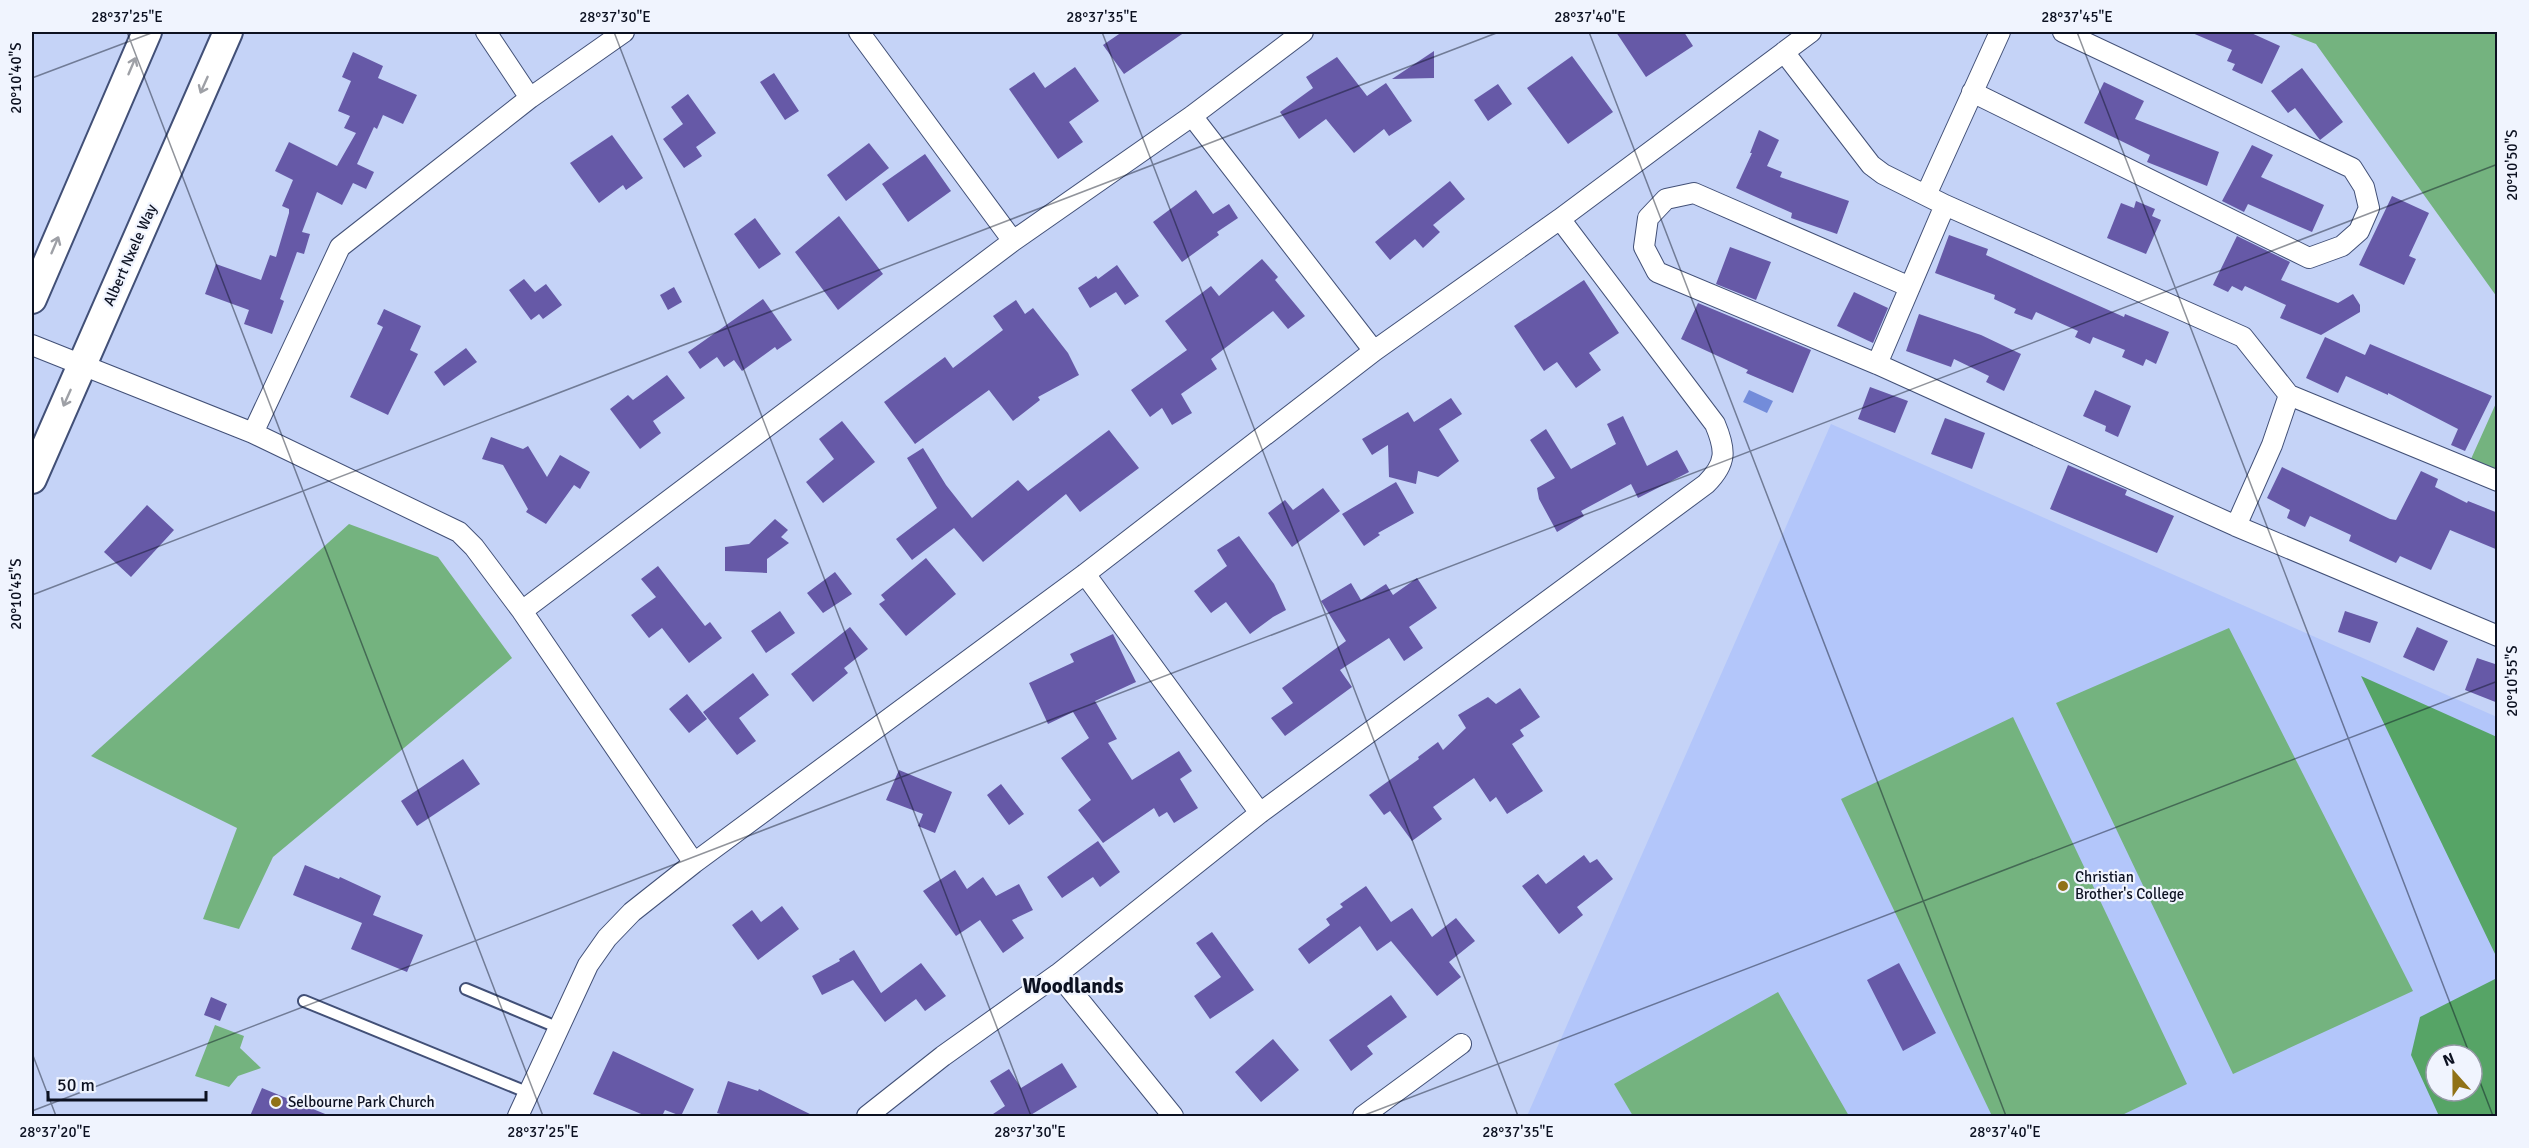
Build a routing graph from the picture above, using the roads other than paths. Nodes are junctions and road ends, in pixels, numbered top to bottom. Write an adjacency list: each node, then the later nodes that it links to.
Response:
1 (147, 32): 19 (main road, one-way to 1)
2 (228, 32): 23 (main road, Albert Nxele Way, one-way to 23)
3 (486, 32): 12 (street)
4 (624, 32): 12 (street)
5 (859, 32): 17 (street)
6 (1303, 32): 13 (street)
7 (1810, 32): 10 (street)
8 (2000, 32): 11 (street)
9 (2063, 32): 11 (street)
10 (1784, 52): 14 (street); 16 (street)
11 (1972, 92): 14 (street)
12 (530, 98): 25 (street)
13 (1192, 116): 17 (street); 21 (street)
14 (1926, 195): 15 (street)
15 (1945, 205): 18 (street); 24 (street)
16 (1560, 219): 21 (street); 32 (street)
17 (1013, 241): 30 (street)
18 (1910, 287): 22 (street); 22 (street)
19 (32, 299)
20 (32, 345): 23 (street)
21 (1374, 351): 29 (street)
22 (1878, 364): 28 (street)
23 (81, 366): 25 (street); 26 (main road, Albert Nxele Way, one-way to 26)
24 (2289, 395): 27 (street); 28 (street)
25 (253, 434): 30 (street)
26 (32, 479)
27 (2498, 481)
28 (2236, 526): 31 (street)
29 (1085, 574): 32 (street); 33 (street)
30 (522, 611): 33 (street)
31 (2498, 636)
32 (1260, 813): 34 (street)
33 (694, 863): 37 (street)
34 (1058, 974): 41 (street); 42 (street)
35 (465, 989): 37 (lane)
36 (304, 1001): 39 (lane)
37 (559, 1028): 39 (street)
38 (1461, 1044): 43 (street)
39 (529, 1093): 40 (street)
40 (518, 1116)
41 (867, 1116)
42 (1173, 1116)
43 (1363, 1116)

